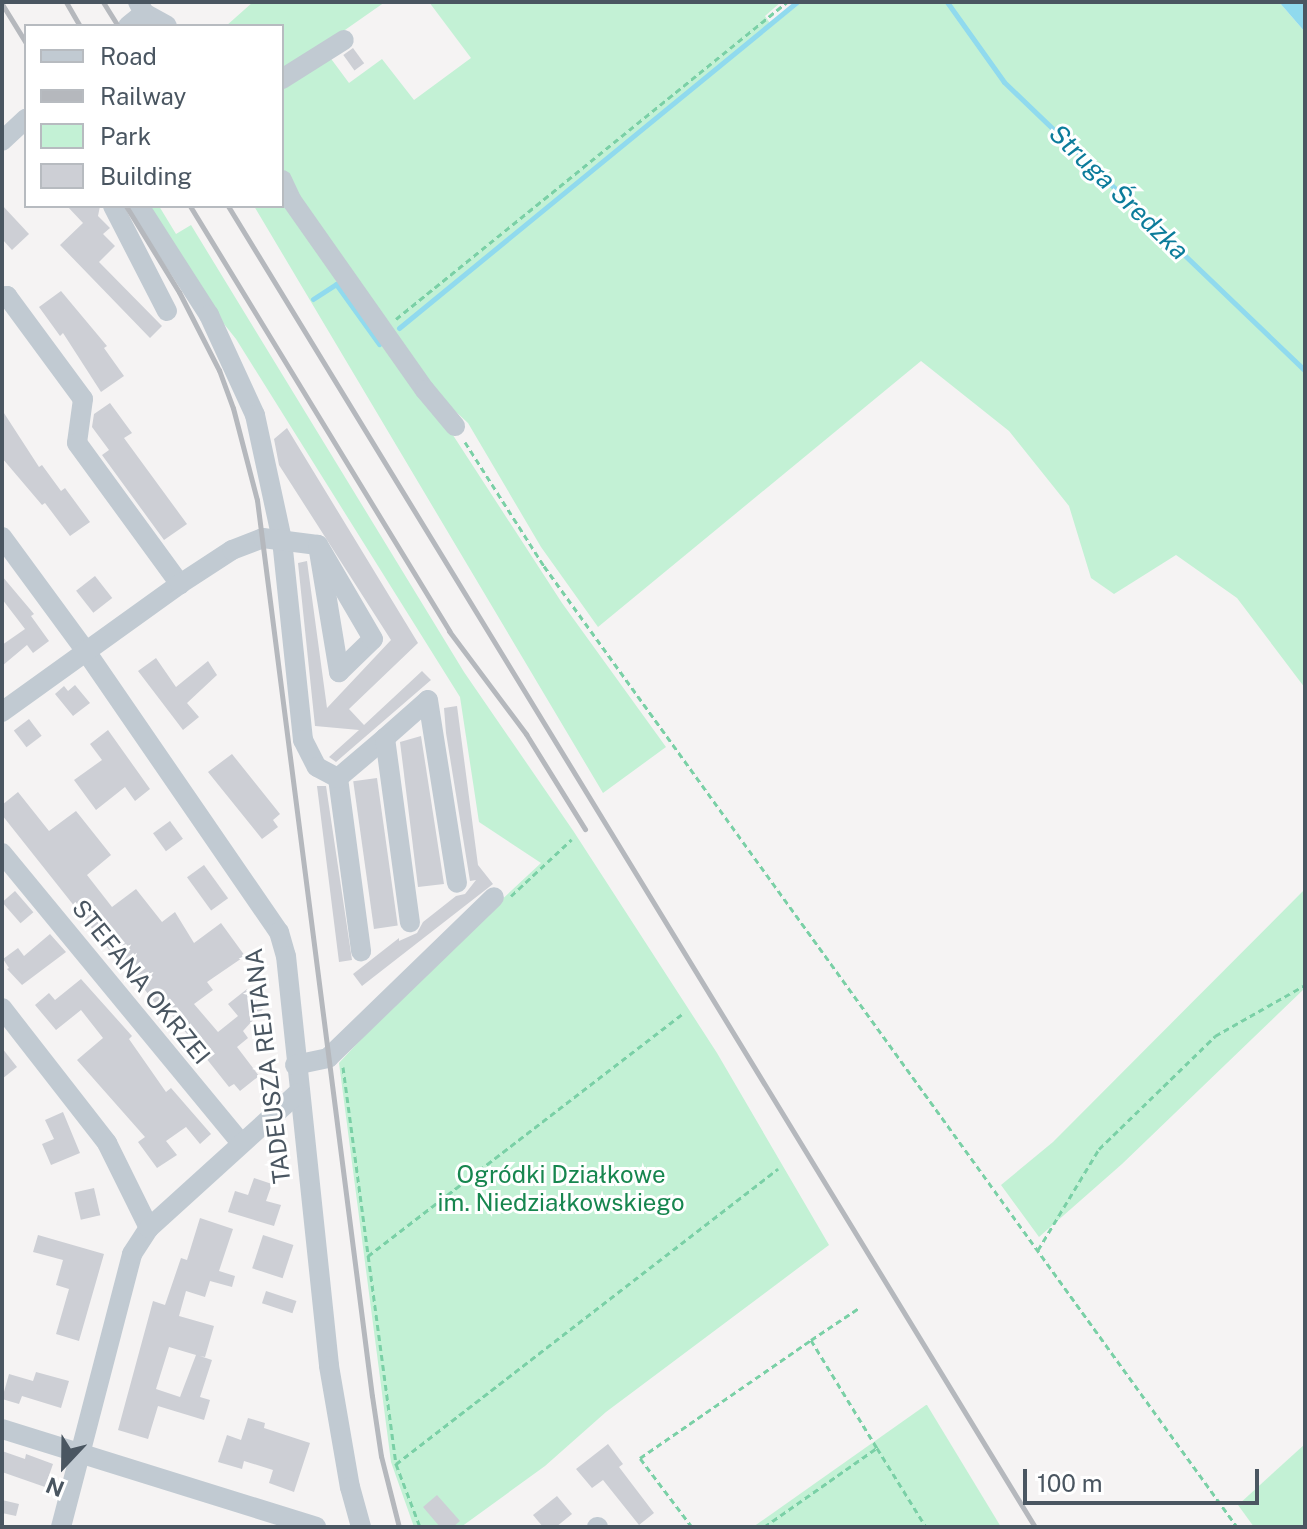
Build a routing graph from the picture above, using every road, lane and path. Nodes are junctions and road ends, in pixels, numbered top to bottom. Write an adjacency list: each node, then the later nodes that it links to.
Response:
1 (787, 2): 14 (path)
2 (141, 7): 3 (street); 4 (street)
3 (129, 24)
4 (164, 24)
5 (344, 40): 6 (street)
6 (284, 78)
7 (24, 121): 8 (street)
8 (2, 141)
9 (284, 184): 14 (street)
10 (114, 208): 13 (street)
11 (140, 208): 17 (street)
12 (2, 299): 19 (street)
13 (167, 311)
14 (385, 328): 15 (street)
15 (455, 426): 38 (path)
16 (2, 537): 20 (street, TADEUSZA REJTANA)
17 (282, 540): 18 (street); 19 (street); 23 (street)
18 (318, 545): 18 (street)
19 (180, 584): 20 (street)
20 (85, 650): 21 (street); 33 (street, TADEUSZA REJTANA)
21 (2, 712)
22 (385, 738): 23 (street); 25 (street); 27 (street)
23 (338, 778): 28 (street)
24 (2, 853): 35 (street, STEFANA OKRZEI)
25 (457, 883)
26 (494, 897): 32 (street)
27 (410, 922)
28 (361, 951)
29 (1305, 985): 38 (path)
30 (683, 1013): 39 (path)
31 (4, 1014): 37 (street)
32 (328, 1058): 33 (street); 39 (path)
33 (295, 1065): 34 (street, TADEUSZA REJTANA)
34 (298, 1093): 35 (street); 48 (street, TADEUSZA REJTANA)
35 (241, 1143): 37 (street)
36 (778, 1169): 45 (path)
37 (149, 1228): 44 (street)
38 (1038, 1250): 53 (path)
39 (368, 1256): 45 (path)
40 (859, 1308): 41 (path)
41 (811, 1340): 43 (path); 50 (path)
42 (2, 1429): 44 (street)
43 (877, 1448): 51 (path); 52 (path)
44 (78, 1453): 46 (street); 47 (street)
45 (396, 1464): 49 (path)
46 (61, 1527)
47 (316, 1527)
48 (361, 1527)
49 (420, 1527)
50 (692, 1527)
51 (764, 1527)
52 (926, 1527)
53 (1237, 1527)

